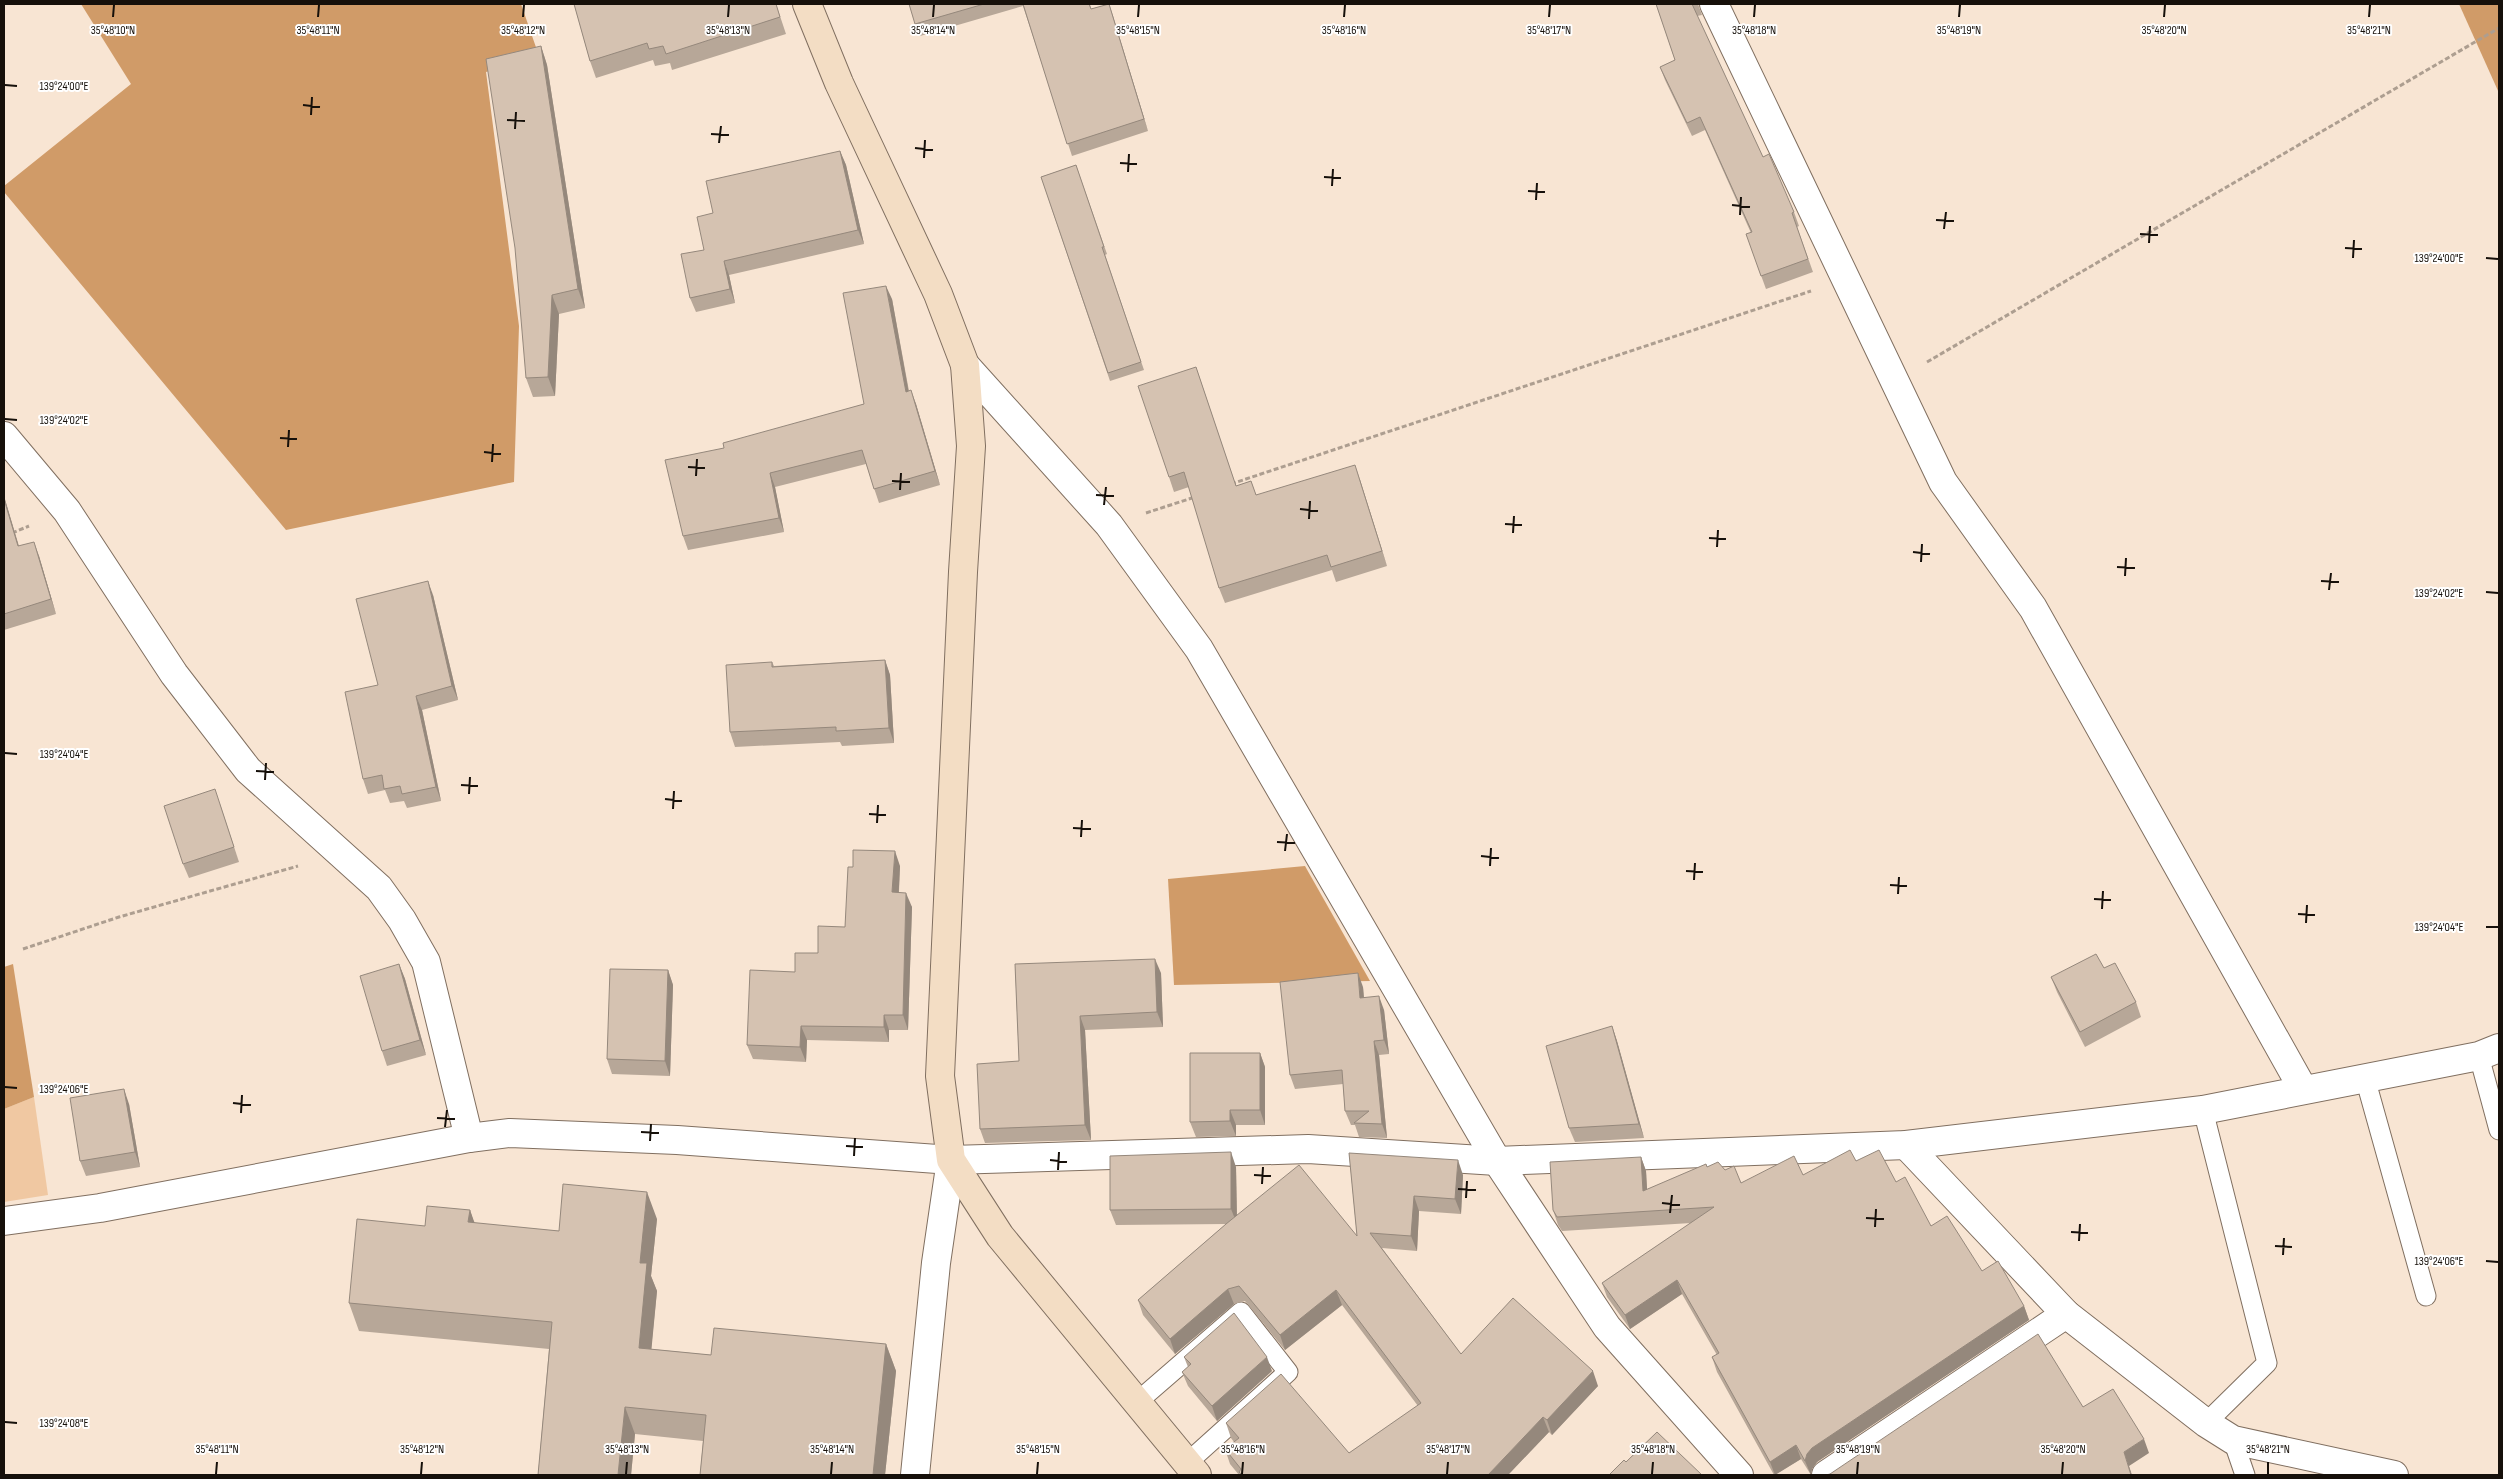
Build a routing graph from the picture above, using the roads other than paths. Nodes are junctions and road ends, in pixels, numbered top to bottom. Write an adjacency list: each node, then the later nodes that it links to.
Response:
1 (807, 4): 3 (street)
2 (1714, 4): 7 (street)
3 (964, 365): 12 (street); 13 (street)
4 (4, 436): 10 (street)
5 (2489, 1052): 6 (street); 9 (lane)
6 (2364, 1078): 7 (street); 15 (lane)
7 (2303, 1089): 8 (street)
8 (2204, 1110): 11 (street); 18 (lane)
9 (2499, 1130)
10 (469, 1138): 12 (street); 14 (street)
11 (1906, 1145): 13 (street); 16 (street)
12 (951, 1160): 13 (street); 17 (street); 21 (street)
13 (1497, 1161): 22 (street)
14 (4, 1221)
15 (2426, 1296)
16 (2066, 1314): 18 (street); 23 (street)
17 (1136, 1403): 20 (street); 20 (lane)
18 (2206, 1423): 19 (street)
19 (2233, 1440): 24 (lane); 25 (street)
20 (1192, 1469)
21 (915, 1475)
22 (1739, 1475)
23 (1826, 1475)
24 (2244, 1475)
25 (2394, 1475)

